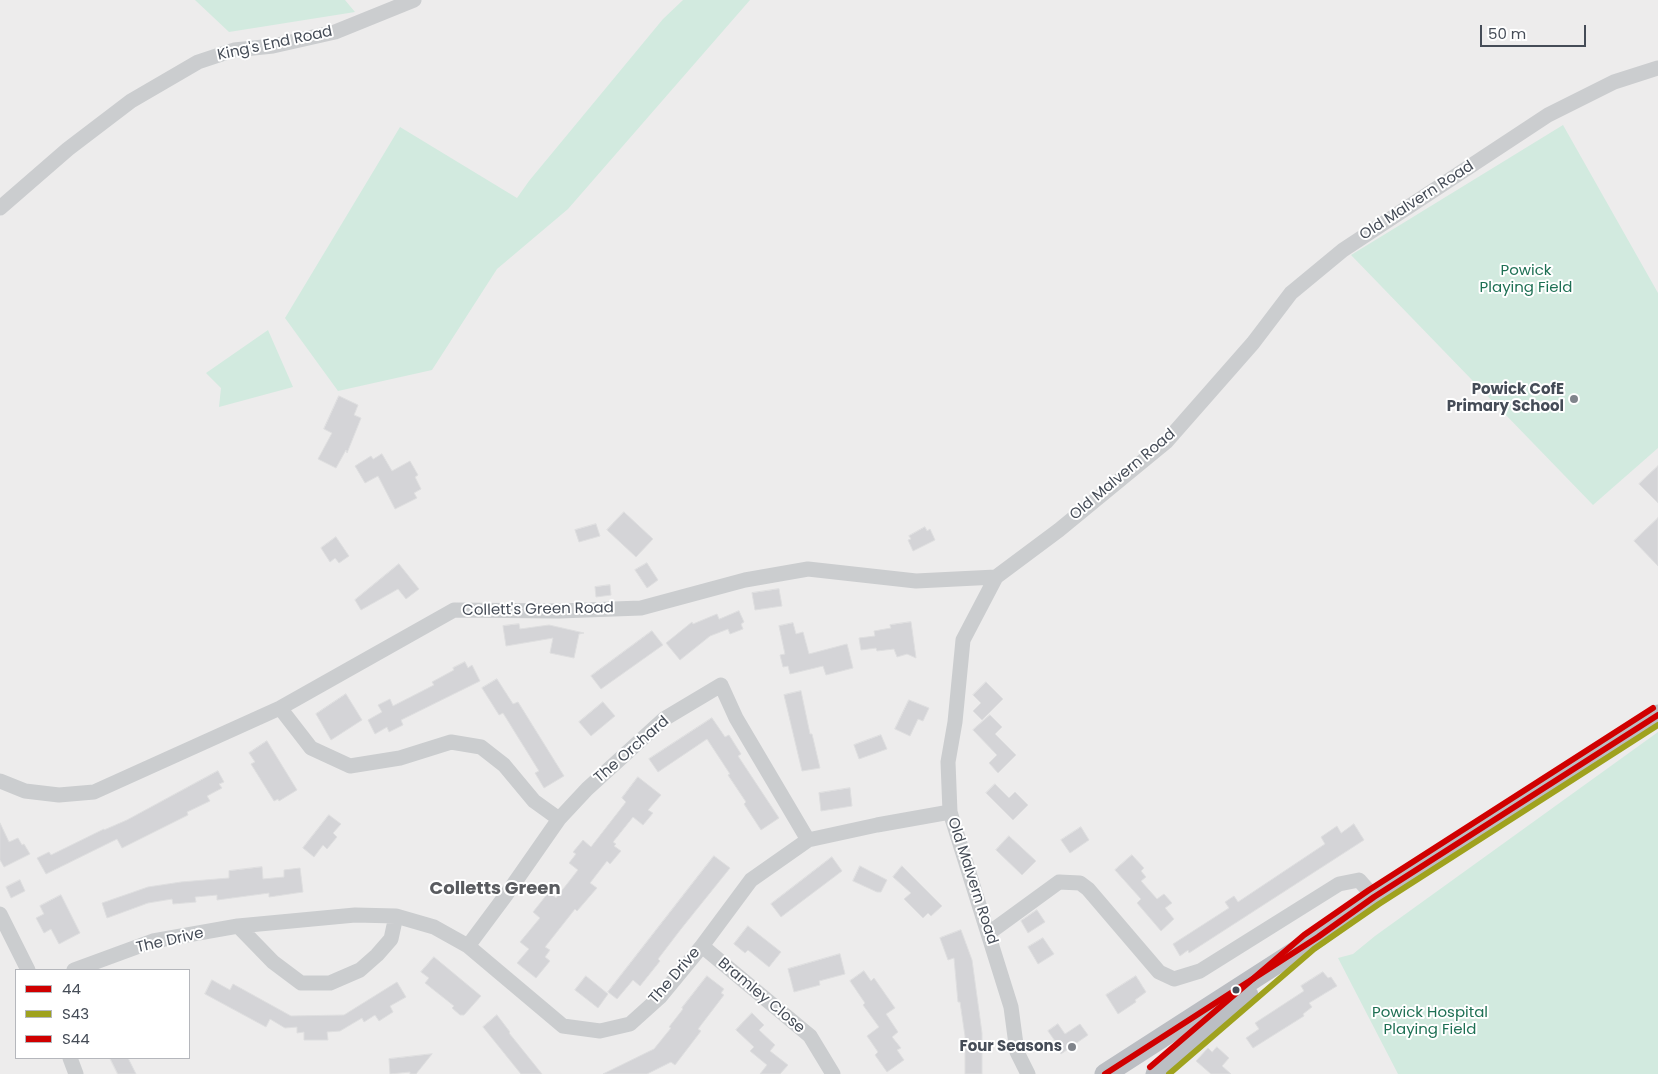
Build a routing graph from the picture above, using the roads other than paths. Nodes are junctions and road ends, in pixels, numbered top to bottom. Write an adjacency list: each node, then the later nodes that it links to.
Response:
1 (414, 0): 3 (street, King's End Road)
2 (1658, 68): 4 (street, Old Malvern Road)
3 (0, 208)
4 (996, 577): 5 (street, Collett's Green Road); 8 (street, Old Malvern Road)
5 (280, 708): 7 (street, Collett's Green Road); 9 (street)
6 (1658, 715): 11 (highway)
7 (0, 781)
8 (950, 812): 10 (street, The Drive); 15 (street, Old Malvern Road)
9 (559, 819): 10 (street, The Orchard); 17 (street, The Orchard)
10 (808, 840): 18 (street, The Drive)
11 (1374, 897): 15 (street); 16 (highway)
12 (0, 914): 19 (street)
13 (396, 916): 14 (street, The Drive); 14 (street); 17 (street, The Drive)
14 (238, 926): 20 (street, The Drive)
15 (989, 933): 24 (street, Old Malvern Road)
16 (1309, 942): 25 (highway); 26 (highway)
17 (468, 946): 18 (street, The Drive)
18 (702, 946): 23 (street, Bramley Close)
19 (28, 969)
20 (77, 969)
21 (70, 1059): 22 (street)
22 (76, 1074)
23 (833, 1074)
24 (1028, 1074)
25 (1105, 1074)
26 (1156, 1074)

